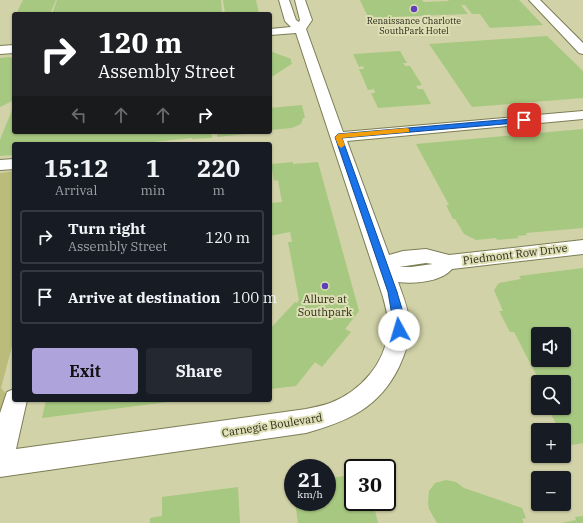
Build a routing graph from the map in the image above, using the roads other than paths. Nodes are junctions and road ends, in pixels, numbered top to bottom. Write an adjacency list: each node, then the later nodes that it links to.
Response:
1 (284, 0): 4 (street, Carnegie Boulevard)
2 (300, 0): 4 (street)
3 (534, 0): 8 (street)
4 (300, 29): 5 (street); 10 (street, Carnegie Boulevard)
5 (272, 32)
6 (12, 49): 7 (street)
7 (0, 50)
8 (583, 50)
9 (583, 115): 10 (street)
10 (338, 137): 14 (street, Carnegie Boulevard)
11 (12, 164): 12 (street)
12 (0, 165)
13 (583, 246): 14 (street, Piedmont Row Drive)
14 (384, 269): 16 (street, Carnegie Boulevard)
15 (16, 402): 16 (street)
16 (0, 464)

